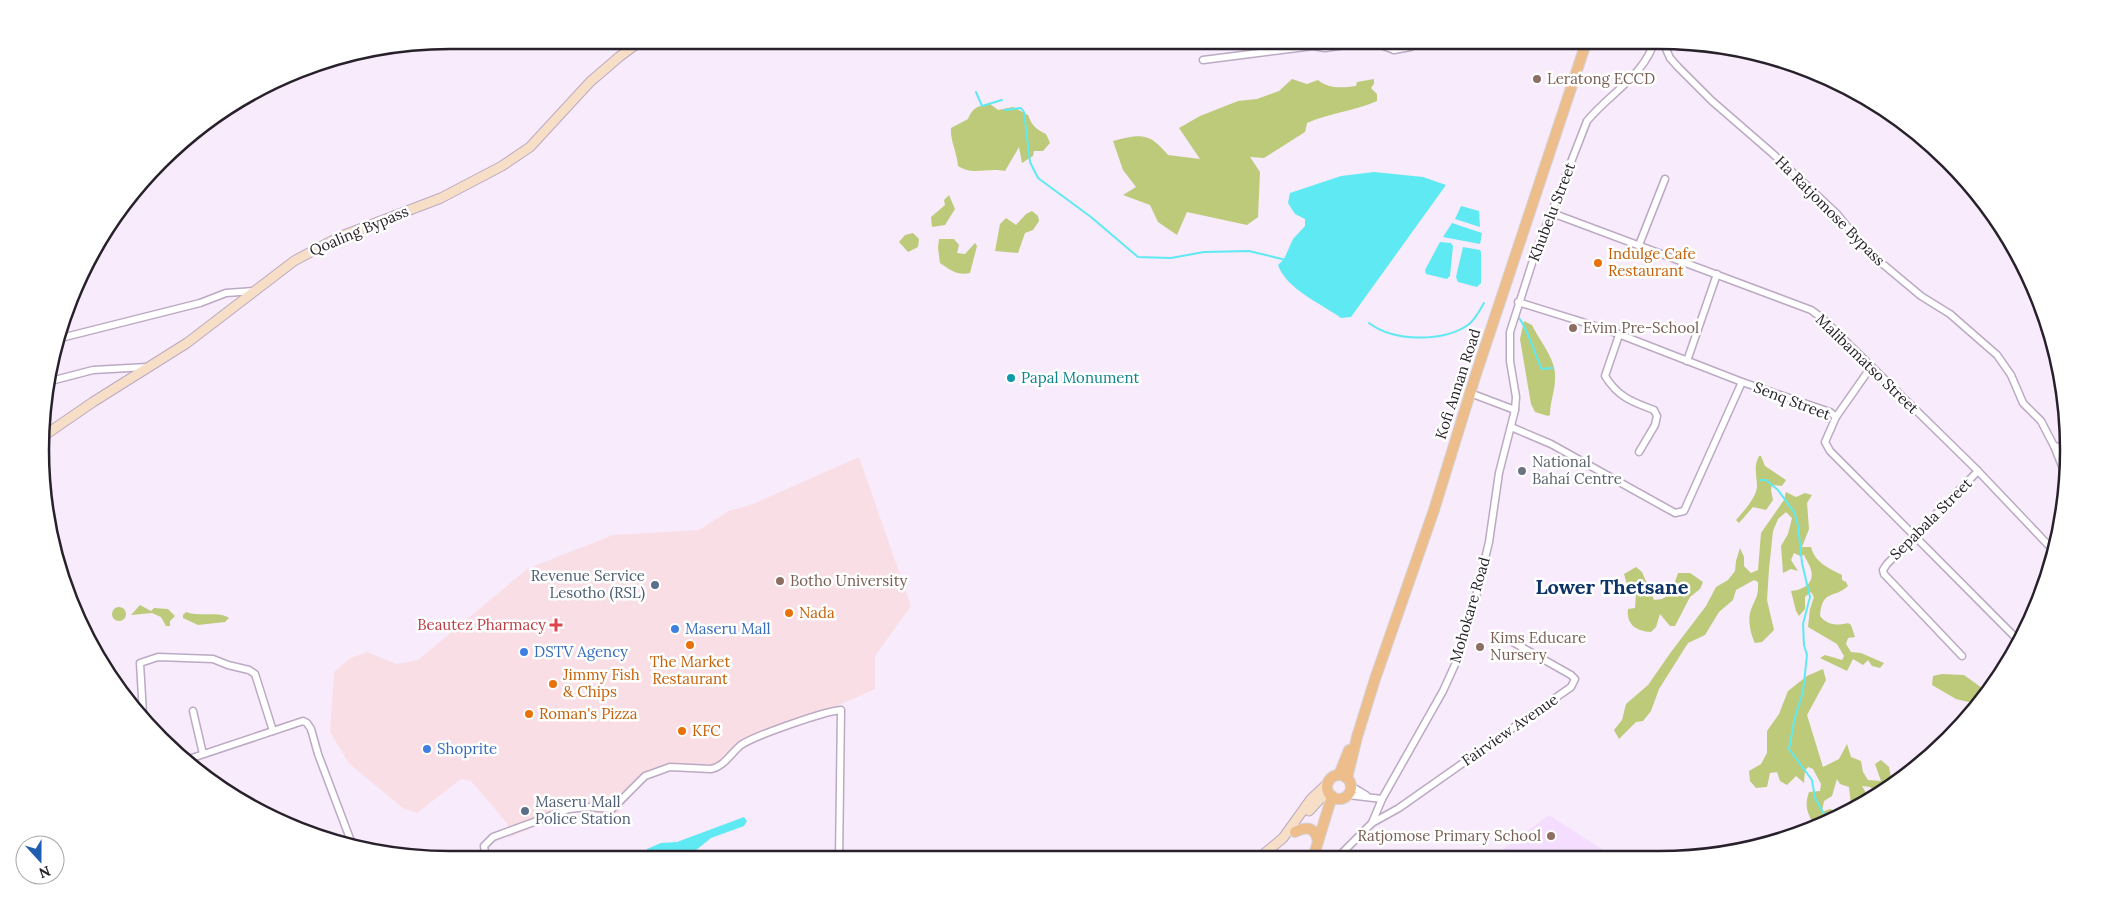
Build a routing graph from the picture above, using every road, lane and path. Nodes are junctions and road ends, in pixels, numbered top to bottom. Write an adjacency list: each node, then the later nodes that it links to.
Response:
1 (630, 49): 11 (main road, Qoaling Bypass)
2 (1290, 49): 6 (street)
3 (1584, 49): 20 (main road, Kofi Annan Road)
4 (1651, 49): 8 (street, Khubelu Street)
5 (1666, 49): 25 (street, Ha Ratjomose Bypass)
6 (1204, 60)
7 (1665, 179): 9 (street)
8 (1552, 213): 9 (street, Malibamatso Street); 12 (street, Khubelu Street)
9 (1639, 245): 10 (street, Malibamatso Street)
10 (1717, 274): 15 (street); 17 (street, Malibamatso Street)
11 (256, 290): 14 (street); 16 (main road, Qoaling Bypass)
12 (1518, 302): 13 (street, Senq Street); 21 (street, Khubelu Street)
13 (1619, 335): 15 (street, Senq Street); 27 (street)
14 (65, 337)
15 (1687, 361): 19 (street, Senq Street)
16 (147, 367): 18 (street); 24 (main road, Qoaling Bypass)
17 (1871, 367): 22 (street); 29 (street, Malibamatso Street)
18 (55, 380)
19 (1742, 382): 22 (street, Senq Street); 23 (street)
20 (1470, 393): 21 (street); 40 (main road, Kofi Annan Road)
21 (1515, 410): 23 (street, Mohokare Road)
22 (1836, 416): 30 (street, Senq Street)
23 (1511, 427): 42 (street, Mohokare Road)
24 (50, 432)
25 (2054, 446): 26 (street); 28 (street, Ha Ratjomose Bypass)
26 (2060, 447)
27 (1639, 452)
28 (2060, 460)
29 (1978, 471): 30 (street, Sepabala Street); 31 (street, Malibamatso Street)
30 (1914, 535): 32 (street, Senq Street); 34 (street, Sepabala Street)
31 (2049, 546)
32 (2014, 636)
33 (1504, 637): 43 (street, Fairview Avenue)
34 (1962, 656)
35 (142, 708): 37 (street)
36 (193, 711): 38 (street)
37 (273, 731): 38 (street); 45 (street)
38 (203, 754): 39 (street)
39 (192, 758)
40 (1346, 787): 41 (main road); 41 (main road); 42 (street); 52 (main road, Kofi Annan Road)
41 (1330, 791): 44 (main road); 46 (main road); 49 (main road)
42 (1382, 799): 43 (street, Mohokare Road)
43 (1372, 823): 53 (street)
44 (1295, 832): 46 (main road); 50 (main road)
45 (350, 839)
46 (1318, 841): 51 (main road)
47 (485, 851): 48 (street)
48 (839, 851)
49 (1267, 851)
50 (1275, 851)
51 (1315, 851)
52 (1320, 851)
53 (1344, 851)

